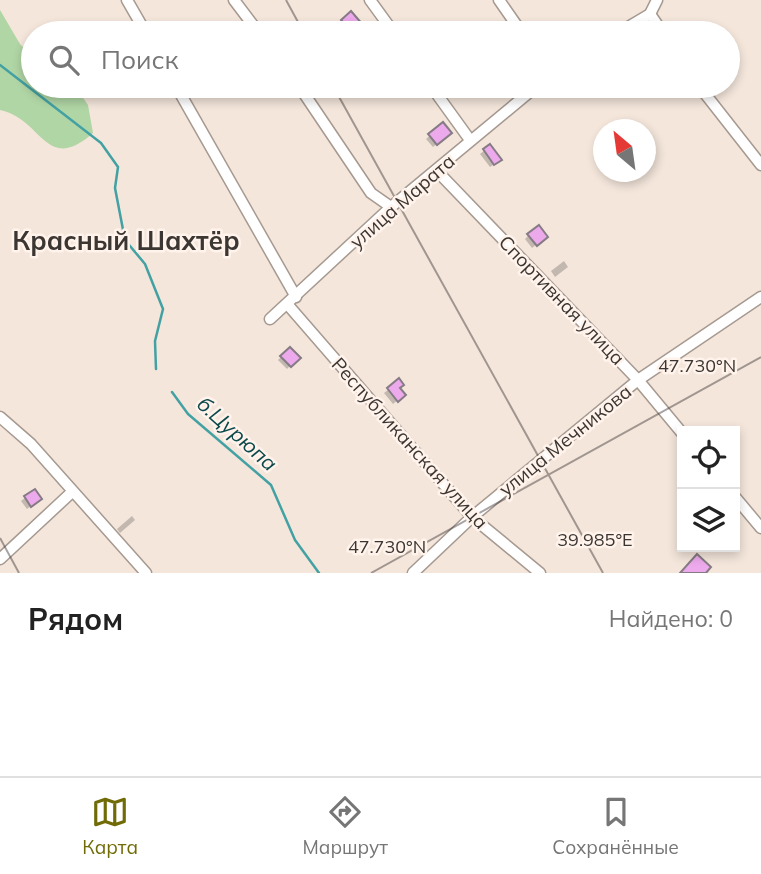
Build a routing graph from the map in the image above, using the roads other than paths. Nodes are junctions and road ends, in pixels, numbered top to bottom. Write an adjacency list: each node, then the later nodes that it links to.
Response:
1 (127, 0): 6 (street)
2 (234, 0): 7 (street)
3 (370, 0): 8 (street)
4 (499, 0): 9 (street)
5 (652, 4): 10 (street); 11 (street)
6 (139, 21)
7 (250, 21)
8 (385, 21)
9 (514, 21)
10 (632, 21)
11 (658, 21)
12 (182, 98): 22 (street, Республиканская улица)
13 (307, 98): 20 (street)
14 (440, 98): 17 (street)
15 (522, 98): 17 (street, улица Марата)
16 (708, 98): 18 (street)
17 (470, 140): 19 (street, улица Марата)
18 (761, 165)
19 (437, 171): 20 (street, улица Марата); 24 (street, Спортивная улица)
20 (391, 207): 22 (street, улица Марата)
21 (761, 297): 24 (street, улица Мечникова)
22 (292, 301): 23 (street, улица Марата); 29 (street, Республиканская улица)
23 (270, 319)
24 (638, 380): 26 (street, Спортивная улица); 29 (street, улица Мечникова)
25 (0, 417): 27 (street)
26 (677, 427)
27 (72, 492): 31 (street); 32 (street)
28 (740, 503): 30 (street)
29 (472, 517): 33 (street, улица Мечникова); 34 (street, Республиканская улица)
30 (761, 528)
31 (0, 559)
32 (146, 573)
33 (414, 573)
34 (540, 573)

